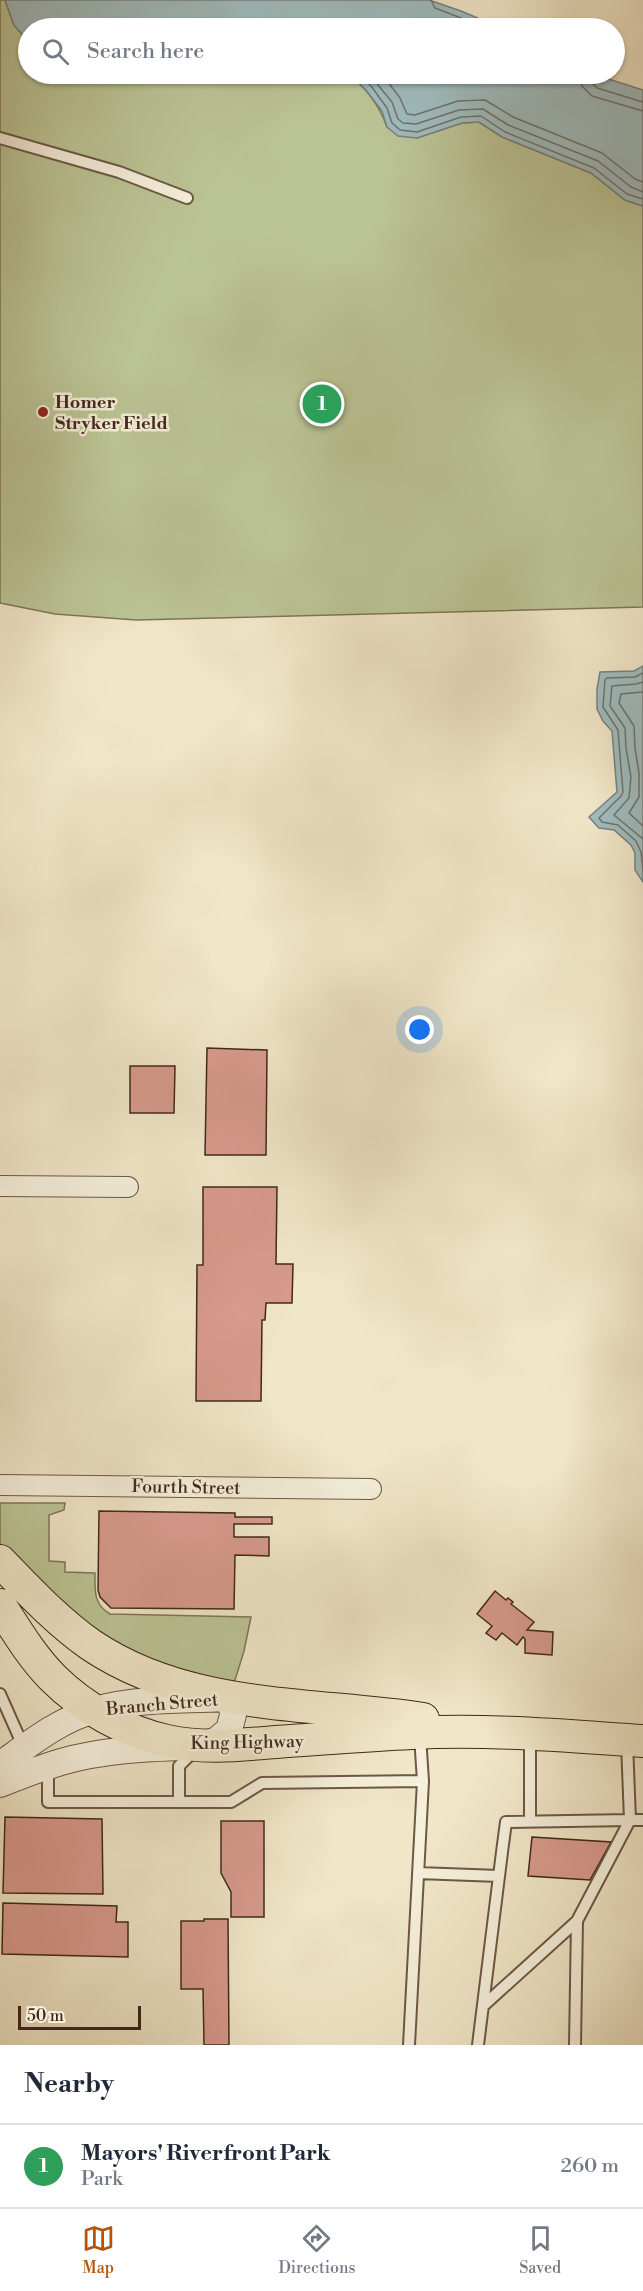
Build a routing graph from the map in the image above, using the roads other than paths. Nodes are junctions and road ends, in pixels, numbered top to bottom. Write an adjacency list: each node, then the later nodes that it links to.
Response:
1 (0, 138): 2 (lane)
2 (187, 198)
3 (0, 1186): 4 (street)
4 (128, 1187)
5 (0, 1485): 6 (street, Fourth Street)
6 (371, 1489)
7 (0, 1562): 10 (main road, King Highway)
8 (0, 1605): 11 (main road, King Highway)
9 (0, 1696): 16 (lane)
10 (231, 1698): 11 (street, Branch Street); 12 (main road, King Highway); 15 (street)
11 (94, 1710): 15 (main road, King Highway); 16 (street, Branch Street)
12 (522, 1732): 13 (main road, King Highway); 14 (main road, King Highway); 24 (lane)
13 (420, 1733): 15 (main road, King Highway); 19 (lane)
14 (635, 1741): 22 (lane)
15 (200, 1746): 18 (street); 21 (lane)
16 (25, 1748): 17 (street, Branch Street)
17 (0, 1765)
18 (48, 1767): 20 (street); 21 (lane)
19 (423, 1781): 21 (lane); 25 (lane)
20 (0, 1784)
21 (180, 1802)
22 (630, 1820): 23 (lane); 24 (lane); 27 (lane)
23 (643, 1820)
24 (530, 1821): 26 (lane)
25 (418, 1874): 26 (lane); 29 (lane)
26 (499, 1876): 28 (lane)
27 (577, 1921): 28 (lane); 31 (lane)
28 (483, 2006): 30 (lane)
29 (409, 2045)
30 (478, 2045)
31 (575, 2045)

